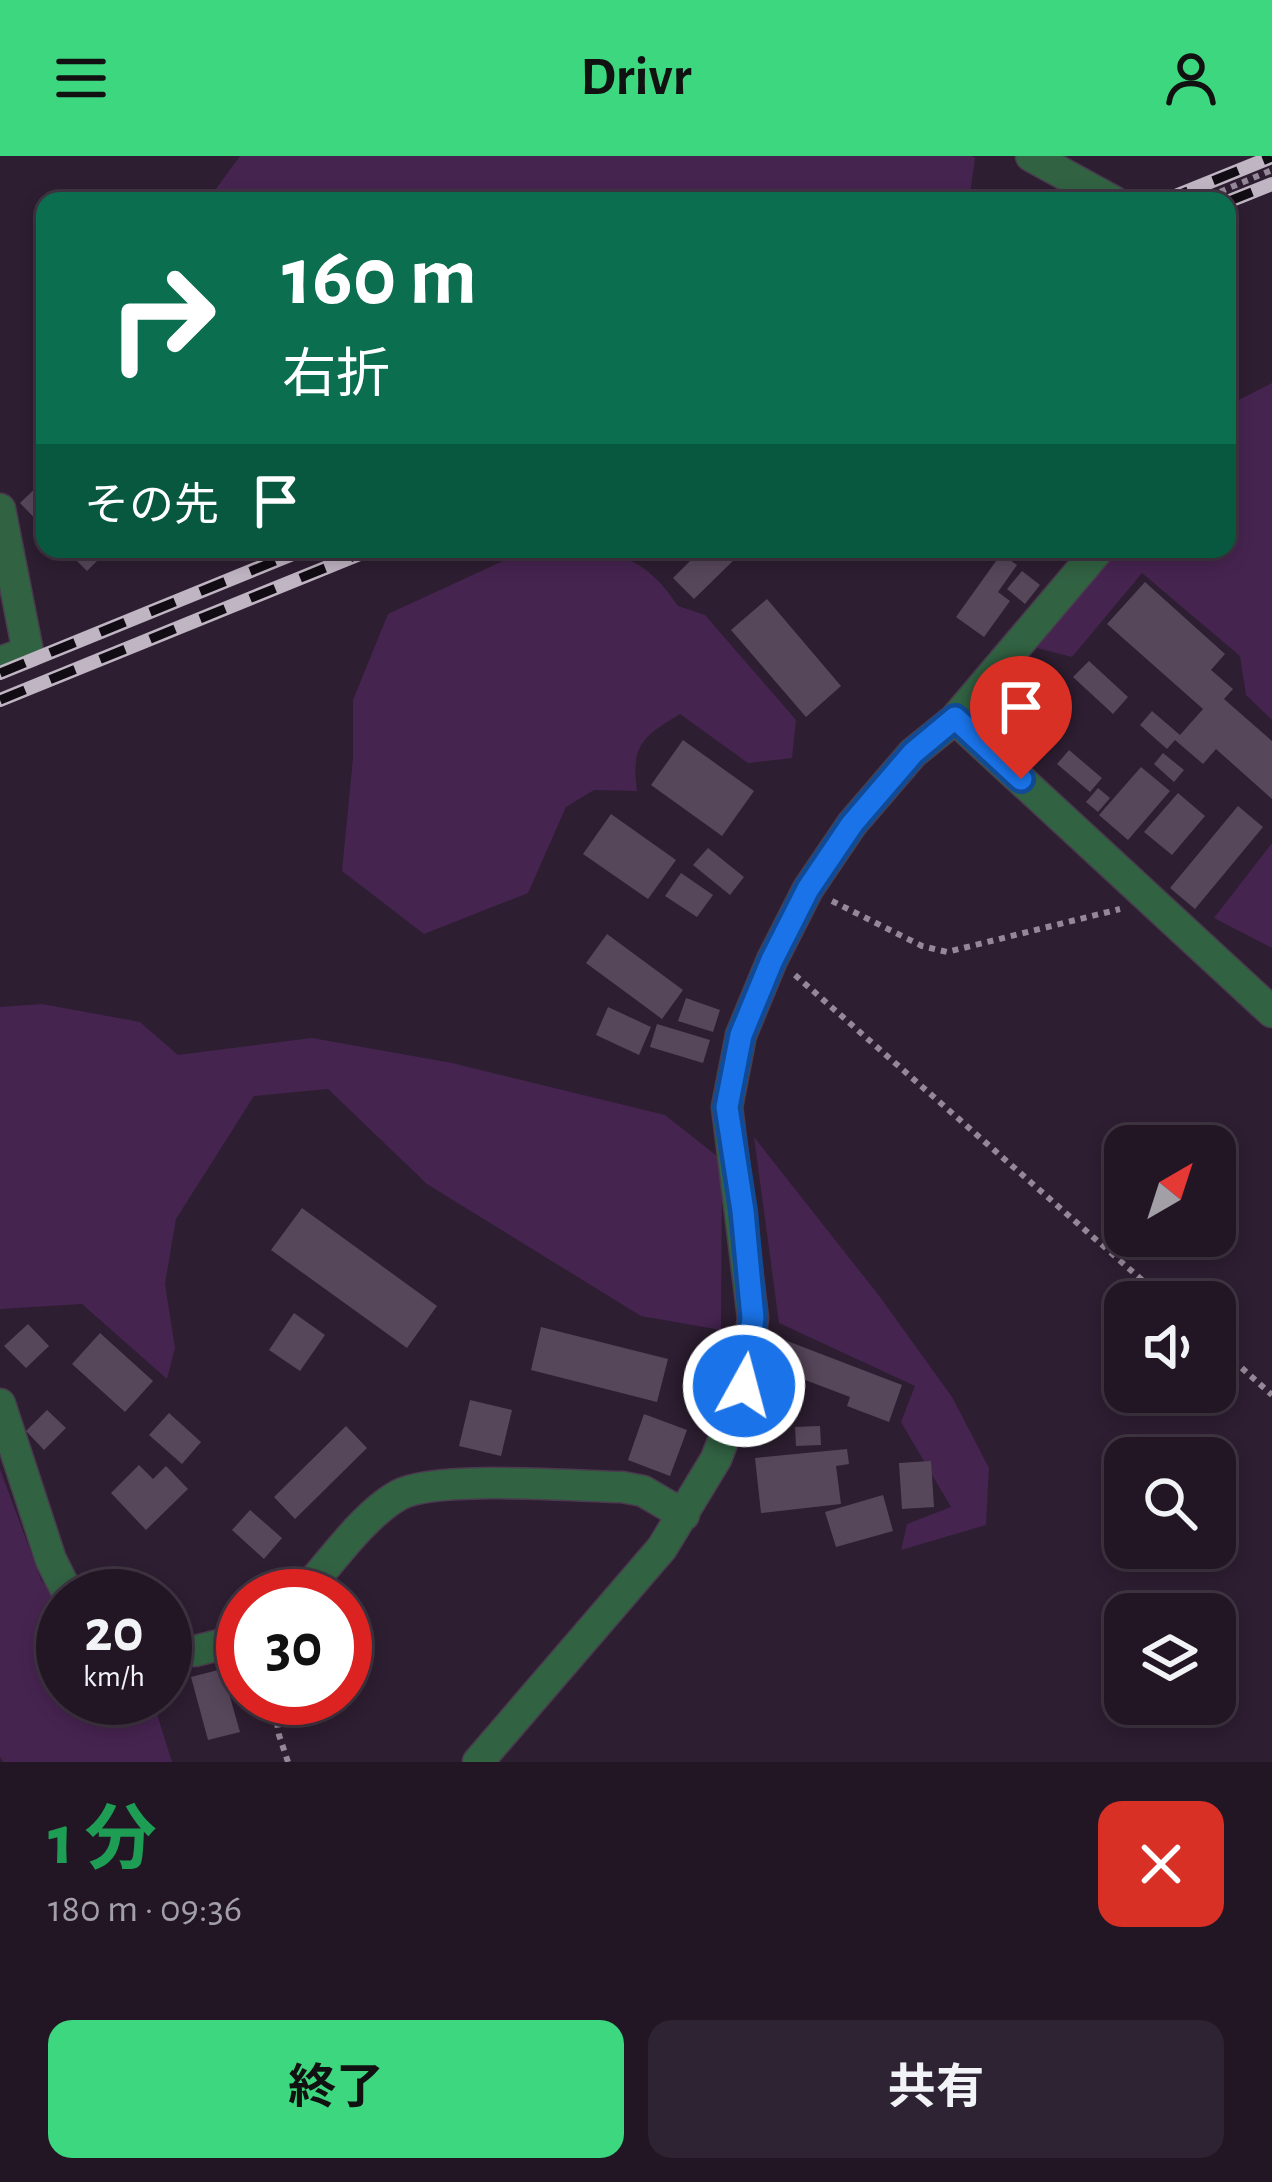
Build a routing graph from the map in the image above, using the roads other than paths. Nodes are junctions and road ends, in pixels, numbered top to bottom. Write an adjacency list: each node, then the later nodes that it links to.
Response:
1 (1030, 156): 2 (street)
2 (1096, 192)
3 (0, 509): 5 (street)
4 (1091, 558): 6 (street)
5 (0, 662)
6 (955, 718): 7 (street); 9 (street)
7 (1272, 1012)
8 (0, 1404): 10 (street)
9 (684, 1515): 11 (street); 12 (street)
10 (56, 1569)
11 (325, 1569)
12 (478, 1762)

